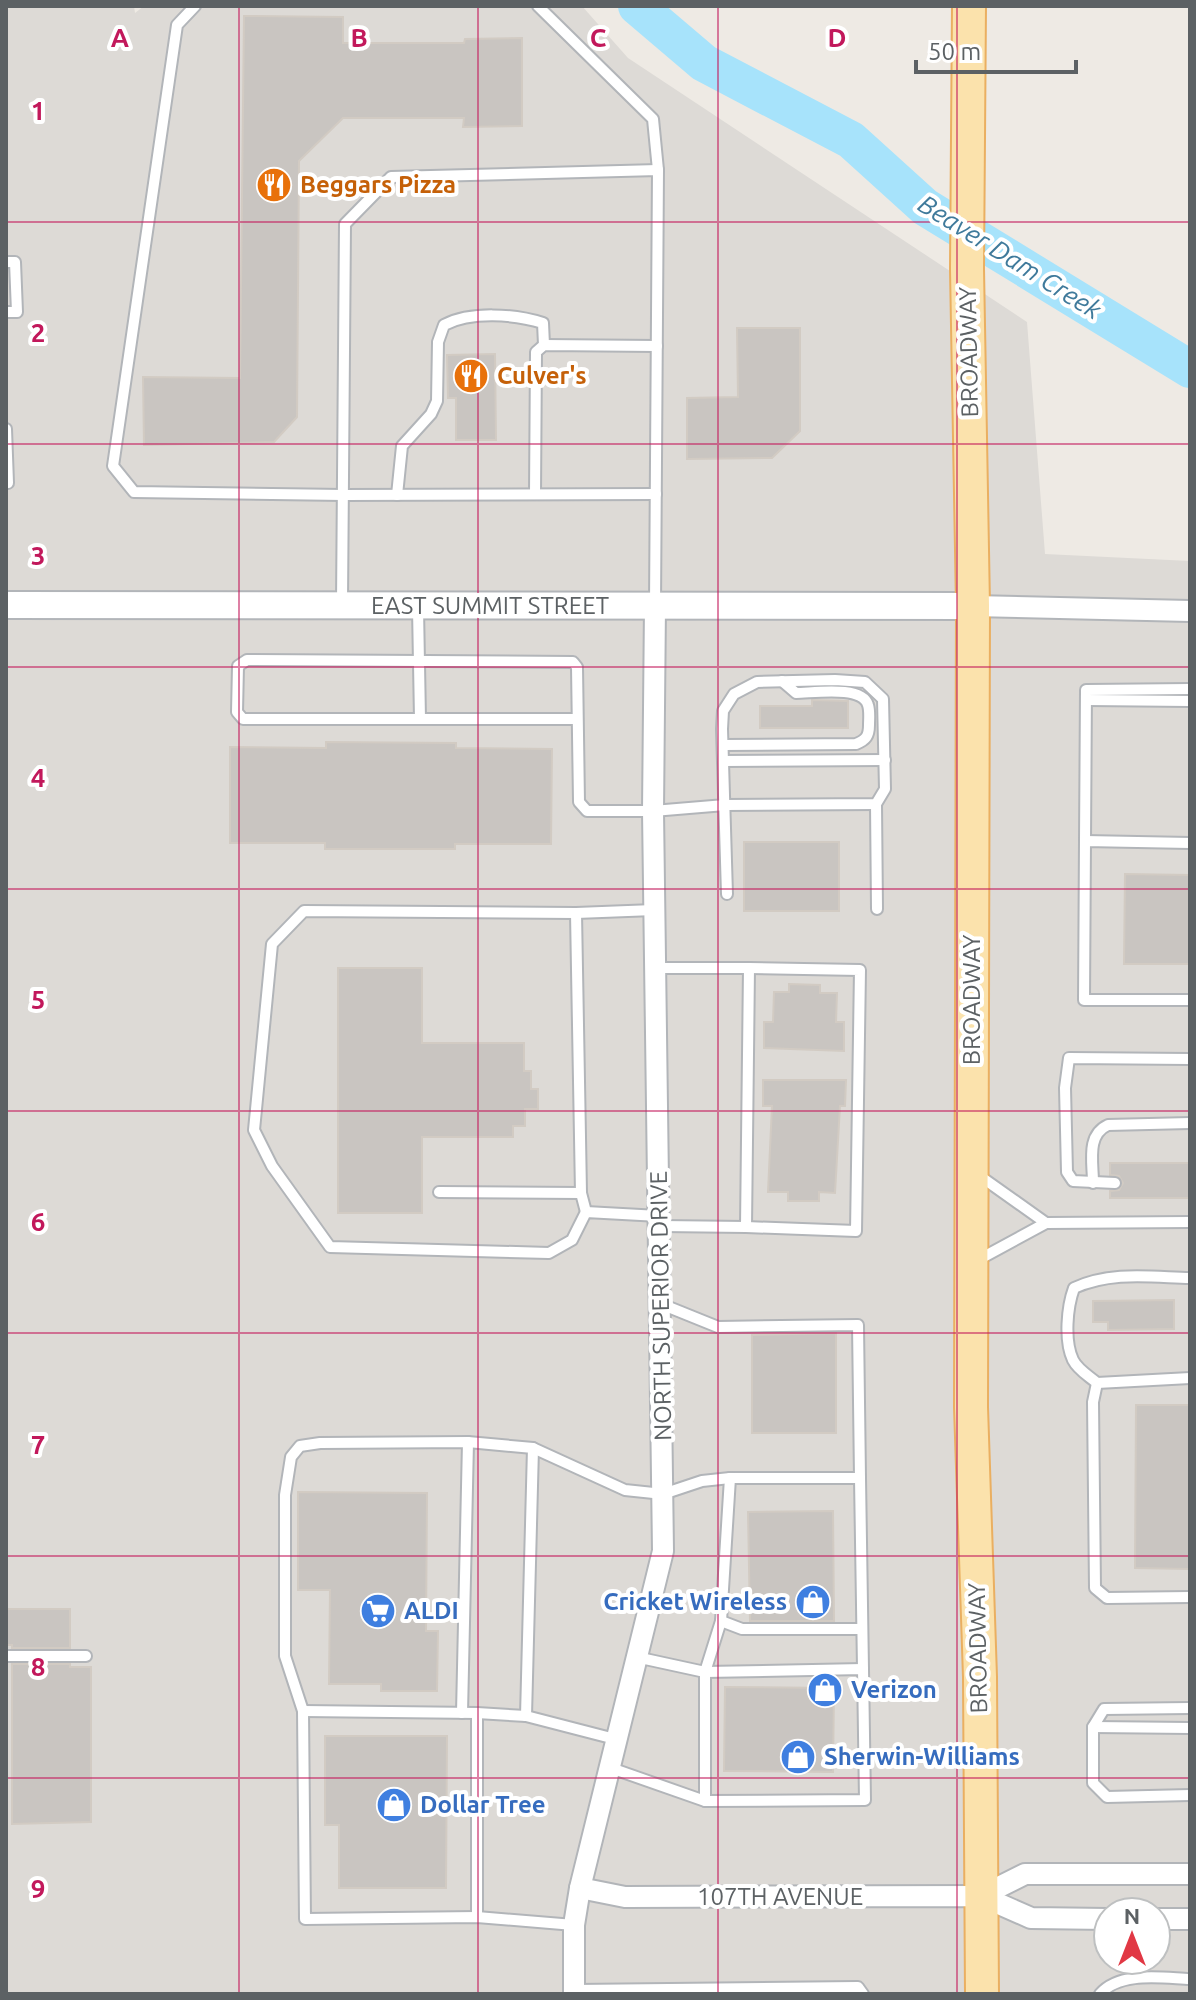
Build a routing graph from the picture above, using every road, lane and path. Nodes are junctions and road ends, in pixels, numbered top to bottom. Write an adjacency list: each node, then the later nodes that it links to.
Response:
1 (195, 6): 13 (lane)
2 (538, 6): 4 (lane)
3 (969, 6): 19 (main road, BROADWAY)
4 (658, 170): 8 (lane); 13 (lane)
5 (6, 262): 6 (lane)
6 (6, 312)
7 (544, 345): 8 (lane); 11 (lane); 14 (lane)
8 (657, 346): 12 (lane)
9 (6, 429): 10 (lane)
10 (6, 483)
11 (535, 494): 12 (lane); 14 (lane)
12 (656, 494): 18 (lane)
13 (343, 495): 14 (lane); 16 (lane)
14 (397, 495)
15 (6, 605): 16 (street, EAST SUMMIT STREET)
16 (342, 605): 17 (street, EAST SUMMIT STREET)
17 (418, 606): 18 (street, EAST SUMMIT STREET); 21 (lane)
18 (655, 606): 19 (street, EAST SUMMIT STREET); 33 (street, NORTH SUPERIOR DRIVE)
19 (973, 606): 20 (street); 45 (main road, BROADWAY)
20 (1190, 611)
21 (419, 662): 26 (lane); 26 (lane); 27 (lane)
22 (782, 681): 28 (lane); 28 (lane); 29 (lane)
23 (1190, 689): 24 (lane)
24 (1087, 695): 25 (lane); 34 (lane)
25 (1190, 701)
26 (420, 719): 27 (lane)
27 (576, 719): 33 (lane)
28 (723, 745): 30 (lane)
29 (885, 760): 30 (lane); 31 (lane)
30 (723, 761): 32 (lane)
31 (876, 804): 32 (lane); 37 (lane)
32 (725, 805): 33 (lane); 36 (lane)
33 (653, 811): 38 (street, NORTH SUPERIOR DRIVE)
34 (1085, 841): 35 (lane); 42 (lane)
35 (1190, 843)
36 (727, 894)
37 (877, 909)
38 (655, 910): 39 (lane); 40 (street, NORTH SUPERIOR DRIVE)
39 (576, 913): 49 (lane); 50 (lane)
40 (656, 968): 41 (lane); 51 (street, NORTH SUPERIOR DRIVE)
41 (749, 968): 54 (lane); 54 (lane)
42 (1190, 1000)
43 (1190, 1059): 46 (lane)
44 (1190, 1123): 46 (lane)
45 (972, 1170): 53 (lane); 55 (main road, BROADWAY)
46 (1093, 1183): 47 (lane)
47 (1115, 1183)
48 (439, 1192): 49 (lane)
49 (581, 1193): 50 (lane)
50 (586, 1212): 51 (lane)
51 (661, 1221): 54 (lane); 57 (street, NORTH SUPERIOR DRIVE)
52 (1190, 1222): 53 (lane)
53 (1046, 1223): 55 (lane)
54 (746, 1227)
55 (971, 1264): 86 (main road, BROADWAY)
56 (1190, 1278): 59 (lane)
57 (661, 1304): 63 (lane); 64 (street, NORTH SUPERIOR DRIVE)
58 (1190, 1378): 59 (lane)
59 (1097, 1383): 65 (lane)
60 (468, 1442): 61 (lane); 74 (lane); 75 (lane)
61 (533, 1448): 64 (lane); 77 (lane)
62 (730, 1478): 63 (lane); 64 (lane); 66 (lane)
63 (860, 1478): 67 (lane)
64 (663, 1494): 70 (street, NORTH SUPERIOR DRIVE)
65 (1190, 1597)
66 (721, 1621): 67 (lane); 72 (lane)
67 (862, 1629): 71 (lane)
68 (6, 1656): 69 (lane)
69 (86, 1656)
70 (636, 1657): 72 (lane); 80 (street, NORTH SUPERIOR DRIVE)
71 (863, 1669): 72 (lane); 83 (lane)
72 (705, 1672): 83 (lane)
73 (1190, 1708): 78 (lane)
74 (303, 1711): 75 (lane); 87 (lane)
75 (462, 1713): 76 (lane)
76 (477, 1713): 77 (lane); 87 (lane)
77 (526, 1716): 80 (lane)
78 (1093, 1727): 79 (lane); 82 (lane)
79 (1190, 1728)
80 (615, 1739): 81 (street, NORTH SUPERIOR DRIVE)
81 (608, 1767): 83 (lane); 85 (street, NORTH SUPERIOR DRIVE)
82 (1190, 1795)
83 (705, 1801)
84 (1190, 1874): 86 (street, 107TH AVENUE)
85 (580, 1888): 86 (street, 107TH AVENUE); 89 (street, NORTH SUPERIOR DRIVE)
86 (981, 1896): 88 (street, 107TH AVENUE); 96 (main road, BROADWAY)
87 (477, 1917): 89 (lane)
88 (1092, 1919)
89 (574, 1925): 92 (street, NORTH SUPERIOR DRIVE)
90 (1190, 1979): 97 (lane)
91 (804, 1991): 94 (lane); 95 (lane)
92 (574, 1992): 93 (lane)
93 (661, 1992): 94 (lane)
94 (682, 1992)
95 (863, 1994)
96 (982, 1994)
97 (1100, 1994)

